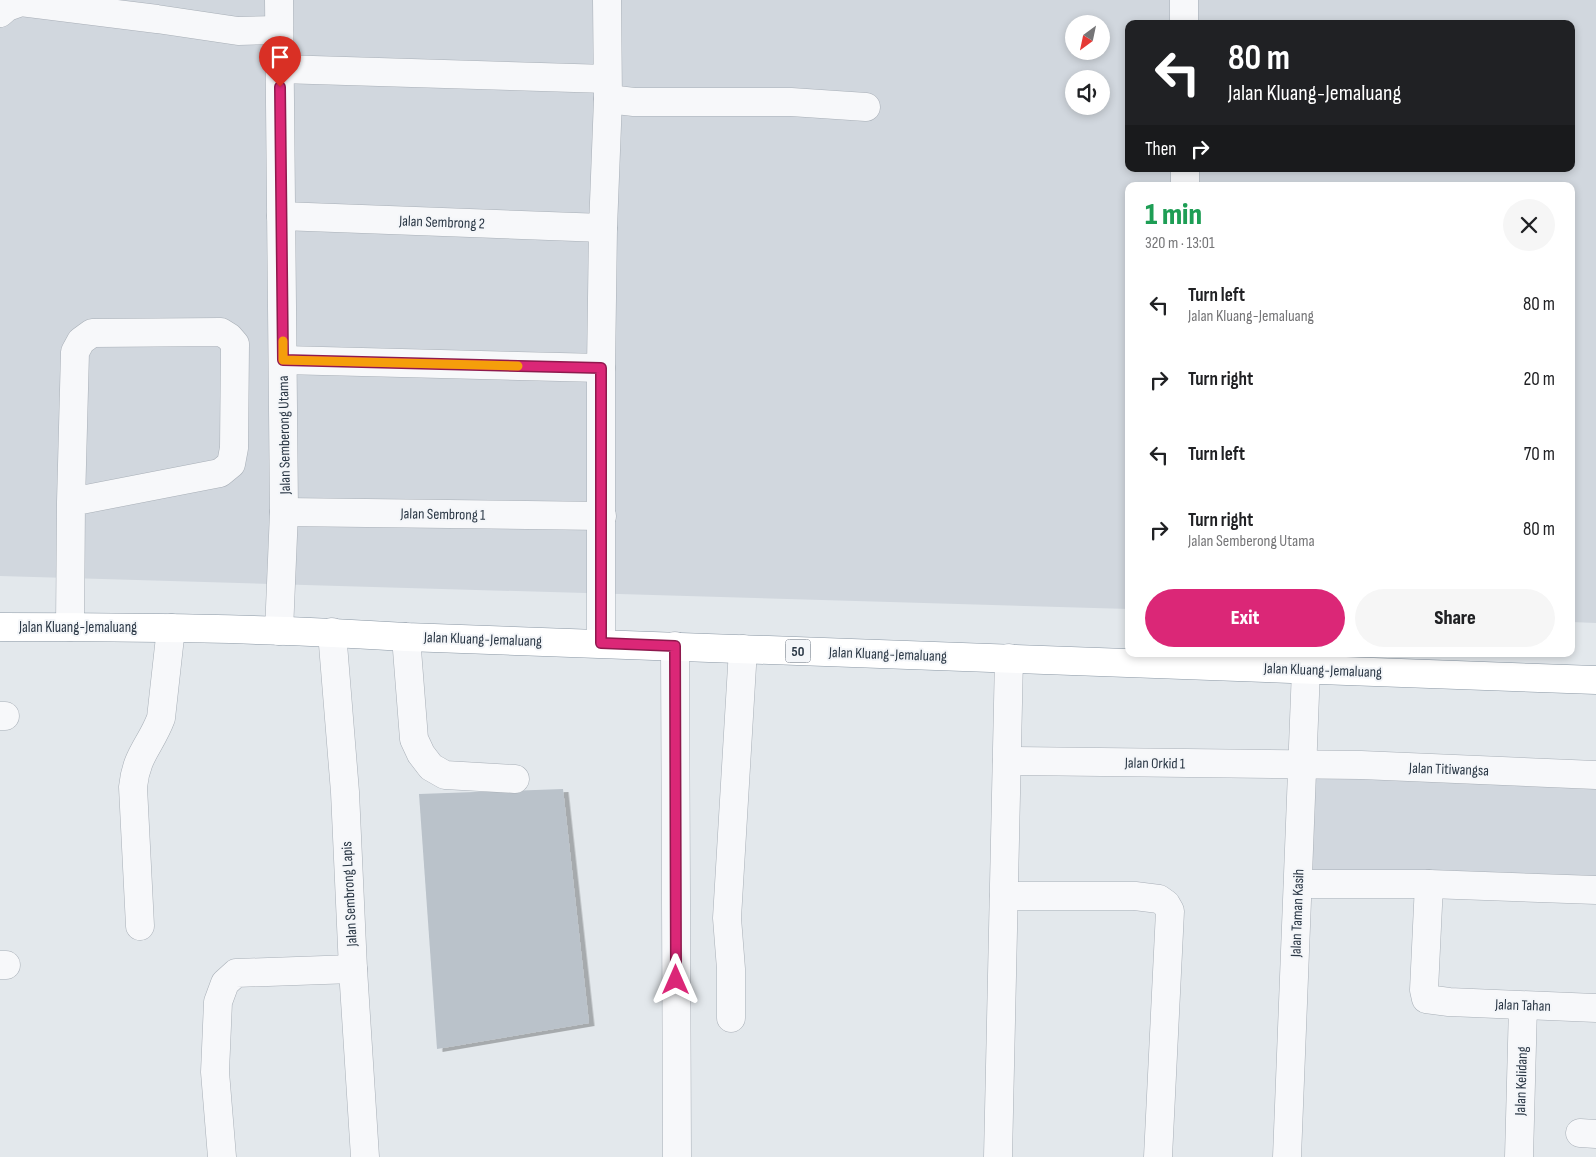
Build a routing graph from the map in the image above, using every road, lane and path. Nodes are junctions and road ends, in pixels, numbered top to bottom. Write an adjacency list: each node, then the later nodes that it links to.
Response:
1 (278, 0): 6 (street, Jalan Semberong Utama)
2 (607, 0): 8 (street)
3 (1184, 0): 5 (street)
4 (0, 13): 6 (street)
5 (1184, 20)
6 (279, 30): 7 (street, Jalan Semberong Utama)
7 (280, 69): 8 (street); 10 (street, Jalan Semberong Utama)
8 (608, 89): 9 (street); 11 (street)
9 (866, 107)
10 (281, 216): 11 (street, Jalan Sembrong 2); 12 (street, Jalan Semberong Utama)
11 (603, 228): 13 (street)
12 (283, 360): 13 (street); 15 (street, Jalan Semberong Utama)
13 (601, 368): 16 (street)
14 (71, 502): 14 (street); 18 (street)
15 (284, 512): 16 (street, Jalan Sembrong 1); 20 (street, Jalan Semberong Utama)
16 (602, 516): 23 (street)
17 (0, 627): 18 (highway, Jalan Kluang-Jemaluang / 50)
18 (70, 627): 19 (highway, Jalan Kluang-Jemaluang / 50)
19 (170, 628): 20 (highway, Jalan Kluang-Jemaluang / 50); 38 (street)
20 (279, 631): 21 (highway, Jalan Kluang-Jemaluang / 50)
21 (332, 632): 22 (highway, Jalan Kluang-Jemaluang / 50); 39 (street, Jalan Sembrong Lapis)
22 (406, 637): 23 (highway, Jalan Kluang-Jemaluang / 50); 33 (street)
23 (601, 643): 24 (highway, Jalan Kluang-Jemaluang / 50)
24 (675, 646): 25 (highway, Jalan Kluang-Jemaluang / 50); 45 (street)
25 (743, 649): 26 (highway, Jalan Kluang-Jemaluang / 50); 42 (street)
26 (1009, 658): 27 (highway, Jalan Kluang-Jemaluang / 50); 30 (street)
27 (1188, 659): 28 (highway, Jalan Kluang-Jemaluang / 50)
28 (1306, 669): 29 (highway, Jalan Kluang-Jemaluang / 50); 31 (street, Jalan Taman Kasih)
29 (1596, 680)
30 (1007, 762): 31 (street, Jalan Orkid 1); 37 (street)
31 (1302, 764): 32 (street, Jalan Titiwangsa); 34 (street, Jalan Taman Kasih)
32 (1596, 775)
33 (516, 779)
34 (1298, 884): 35 (street); 48 (street, Jalan Taman Kasih)
35 (1429, 884): 36 (street); 40 (street, Jalan Tahan)
36 (1596, 890)
37 (1004, 896): 46 (street); 47 (street)
38 (140, 926)
39 (353, 969): 43 (street); 44 (street, Jalan Sembrong Lapis)
40 (1523, 1006): 41 (street, Jalan Tahan); 49 (street, Jalan Kelidang)
41 (1596, 1008)
42 (731, 1018)
43 (222, 1157)
44 (366, 1157)
45 (676, 1157)
46 (998, 1157)
47 (1158, 1157)
48 (1288, 1157)
49 (1519, 1157)

